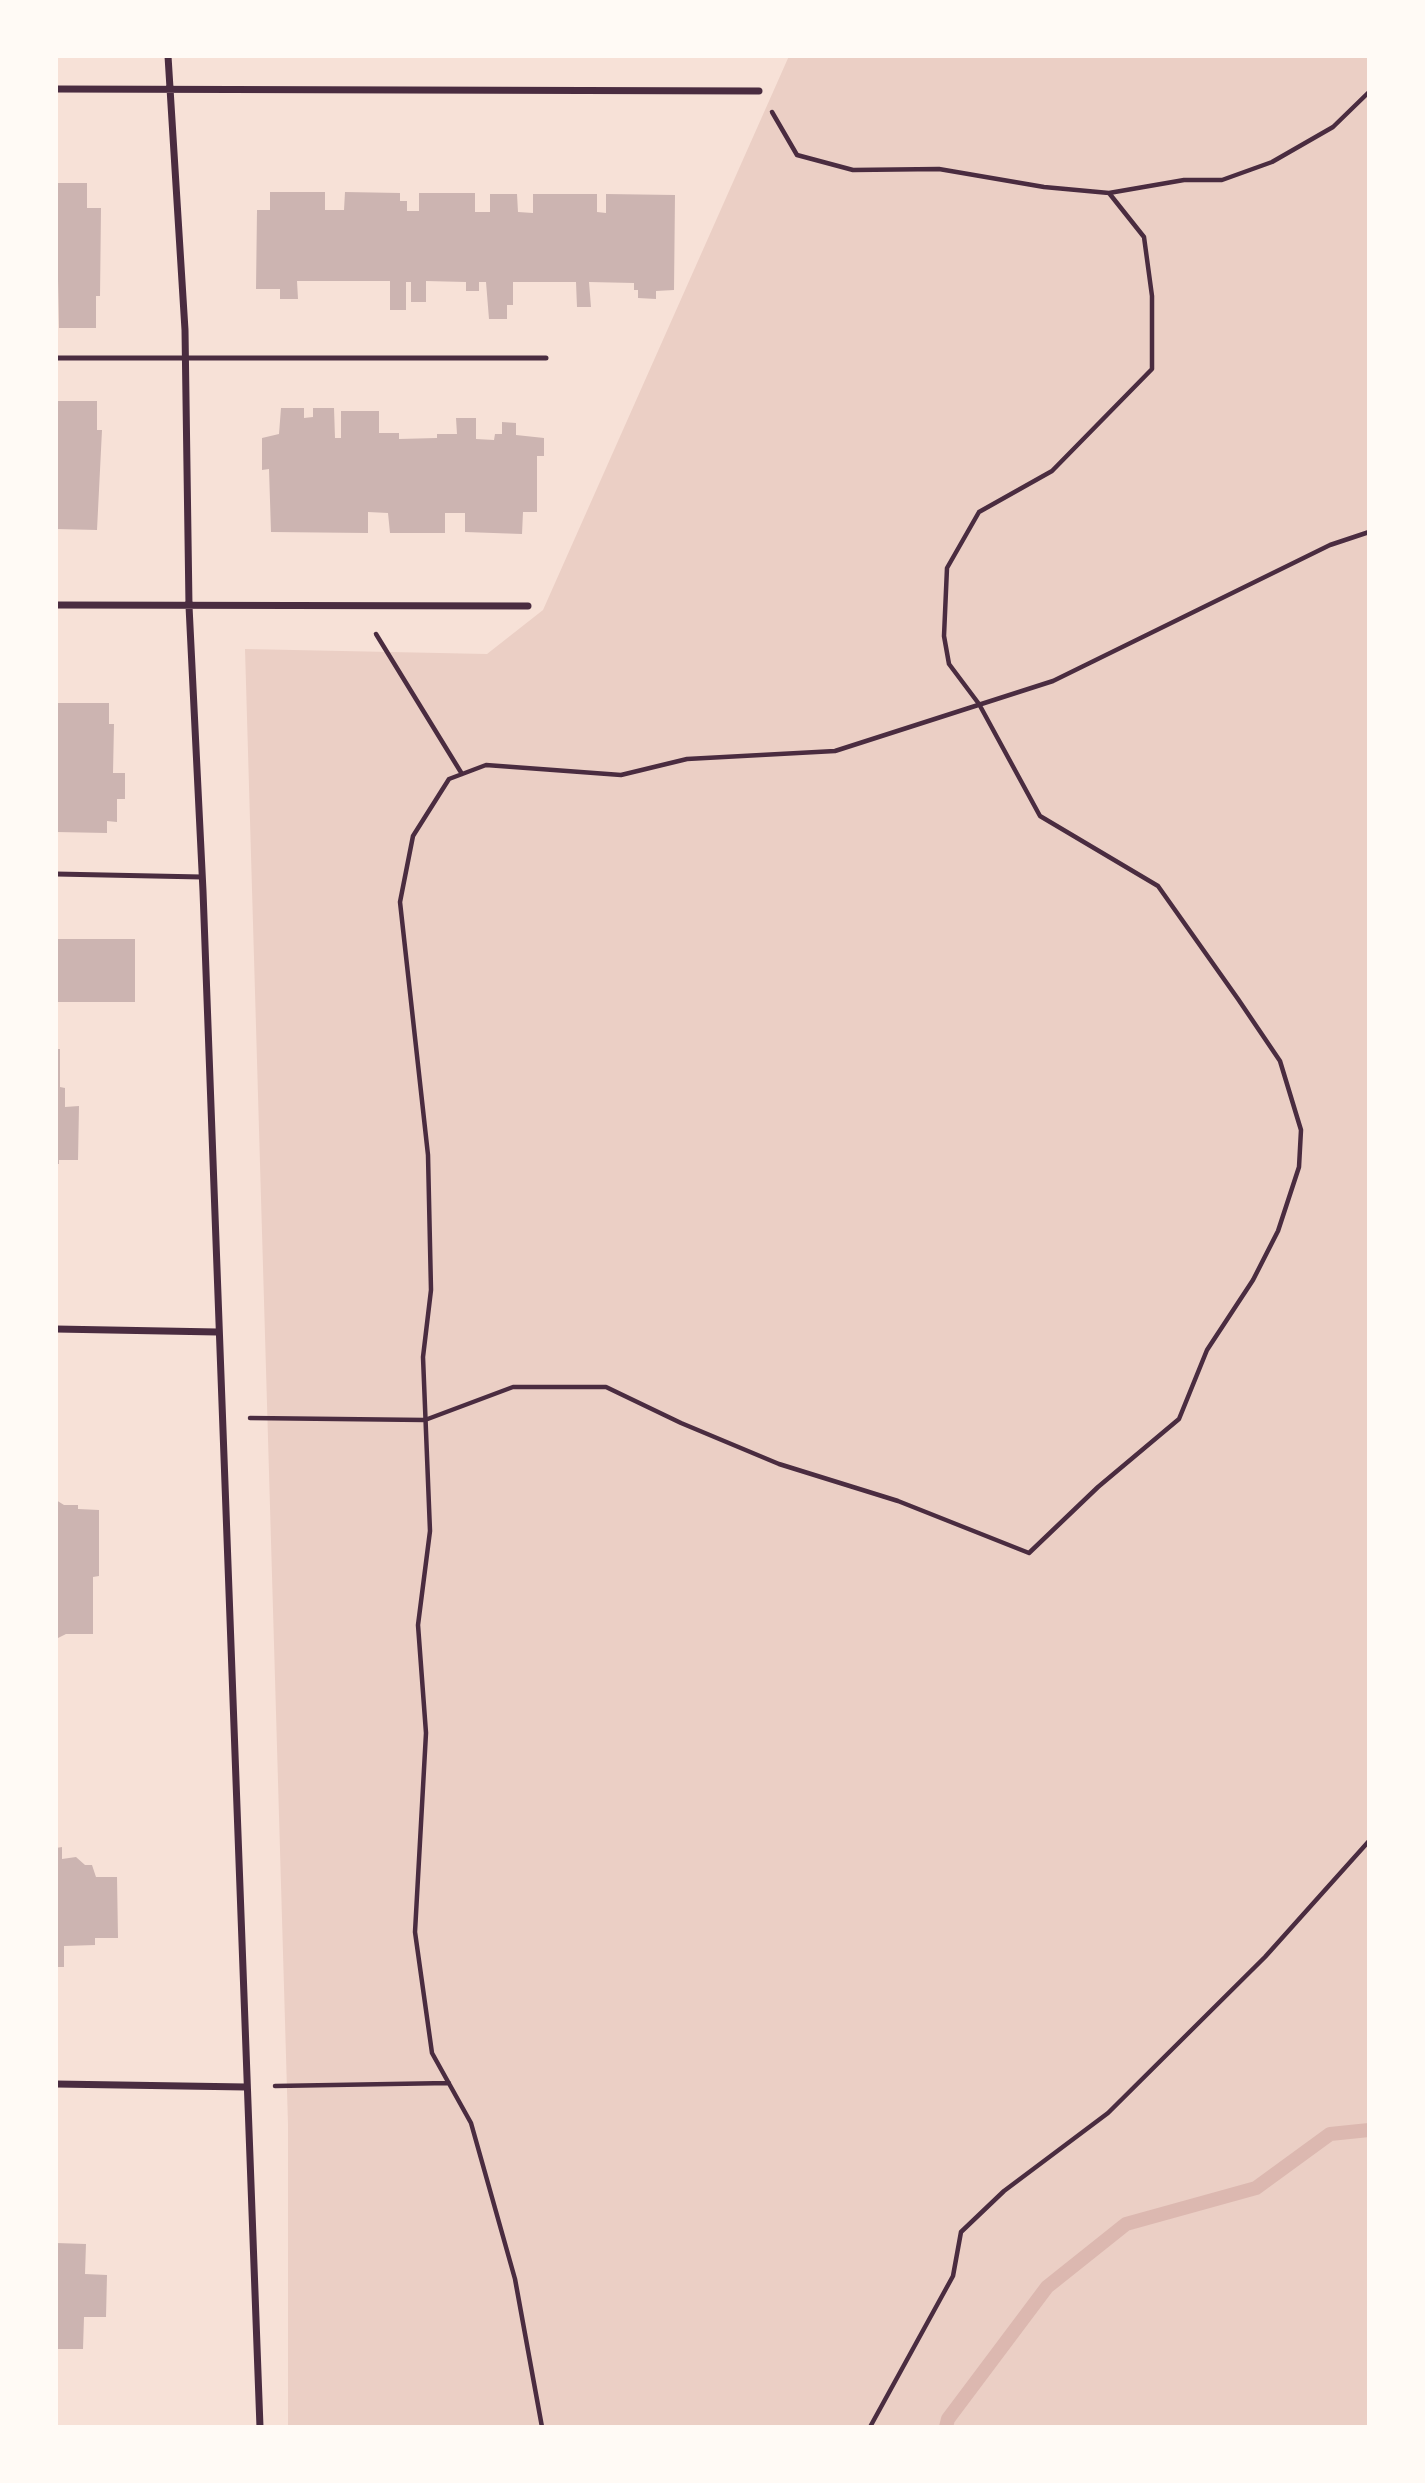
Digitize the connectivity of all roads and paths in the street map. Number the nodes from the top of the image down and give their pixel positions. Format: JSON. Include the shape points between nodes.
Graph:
{"nodes":[{"id":1,"x":169,"y":56,"type":"edge"},
{"id":2,"x":56,"y":89,"type":"edge"},
{"id":3,"x":170,"y":89,"type":"junction"},
{"id":4,"x":759,"y":91,"type":"joint"},
{"id":5,"x":1369,"y":92,"type":"edge"},
{"id":6,"x":1109,"y":192,"type":"junction"},
{"id":7,"x":546,"y":358,"type":"dead end"},
{"id":8,"x":56,"y":359,"type":"edge"},
{"id":9,"x":185,"y":360,"type":"junction"},
{"id":10,"x":1369,"y":532,"type":"edge"},
{"id":11,"x":56,"y":605,"type":"edge"},
{"id":12,"x":188,"y":606,"type":"junction"},
{"id":13,"x":359,"y":606,"type":"junction"},
{"id":14,"x":528,"y":606,"type":"dead end"},
{"id":15,"x":979,"y":704,"type":"junction"},
{"id":16,"x":461,"y":774,"type":"junction"},
{"id":17,"x":56,"y":874,"type":"edge"},
{"id":18,"x":202,"y":877,"type":"junction"},
{"id":19,"x":56,"y":1329,"type":"edge"},
{"id":20,"x":217,"y":1332,"type":"junction"},
{"id":21,"x":221,"y":1418,"type":"junction"},
{"id":22,"x":425,"y":1420,"type":"junction"},
{"id":23,"x":1369,"y":1841,"type":"edge"},
{"id":24,"x":449,"y":2082,"type":"junction"},
{"id":25,"x":56,"y":2084,"type":"edge"},
{"id":26,"x":246,"y":2087,"type":"junction"},
{"id":27,"x":260,"y":2427,"type":"edge"},
{"id":28,"x":542,"y":2427,"type":"edge"},
{"id":29,"x":870,"y":2427,"type":"edge"}],
"edges":[{"from":1,"to":3,"type":"street"},
{"from":2,"to":3,"type":"street"},
{"from":3,"to":4,"type":"street"},
{"from":3,"to":9,"type":"street"},
{"from":4,"to":6,"type":"path","via":[[797,155],[853,170],[939,169],[1044,187]]},
{"from":5,"to":6,"type":"path","via":[[1333,127],[1272,162],[1222,180],[1184,180]]},
{"from":6,"to":15,"type":"path","via":[[1144,237],[1152,296],[1152,369],[1052,471],[979,512],[947,568],[944,636],[949,664]]},
{"from":7,"to":9,"type":"lane"},
{"from":8,"to":9,"type":"lane"},
{"from":9,"to":12,"type":"street"},
{"from":10,"to":15,"type":"path","via":[[1330,545],[1052,681]]},
{"from":11,"to":12,"type":"street"},
{"from":12,"to":13,"type":"street"},
{"from":12,"to":18,"type":"street"},
{"from":13,"to":14,"type":"street"},
{"from":13,"to":16,"type":"path"},
{"from":15,"to":16,"type":"path","via":[[835,751],[687,760],[621,775],[486,765]]},
{"from":15,"to":22,"type":"path","via":[[1040,816],[1158,886],[1280,1061],[1301,1130],[1299,1167],[1278,1231],[1253,1280],[1207,1350],[1179,1419],[1029,1553],[898,1501],[779,1464],[606,1387],[513,1387]]},
{"from":16,"to":22,"type":"path","via":[[449,779],[413,836],[400,902],[428,1155],[431,1290],[423,1357]]},
{"from":17,"to":18,"type":"lane"},
{"from":18,"to":20,"type":"street"},
{"from":19,"to":20,"type":"street"},
{"from":20,"to":21,"type":"street"},
{"from":21,"to":22,"type":"path"},
{"from":21,"to":26,"type":"street"},
{"from":22,"to":24,"type":"path","via":[[430,1531],[418,1625],[426,1733],[415,1932],[432,2053]]},
{"from":23,"to":29,"type":"path","via":[[1265,1958],[1108,2113],[1004,2191],[961,2232],[953,2276]]},
{"from":24,"to":26,"type":"path"},
{"from":24,"to":28,"type":"path","via":[[471,2123],[515,2279]]},
{"from":25,"to":26,"type":"street"},
{"from":26,"to":27,"type":"street"}]}
